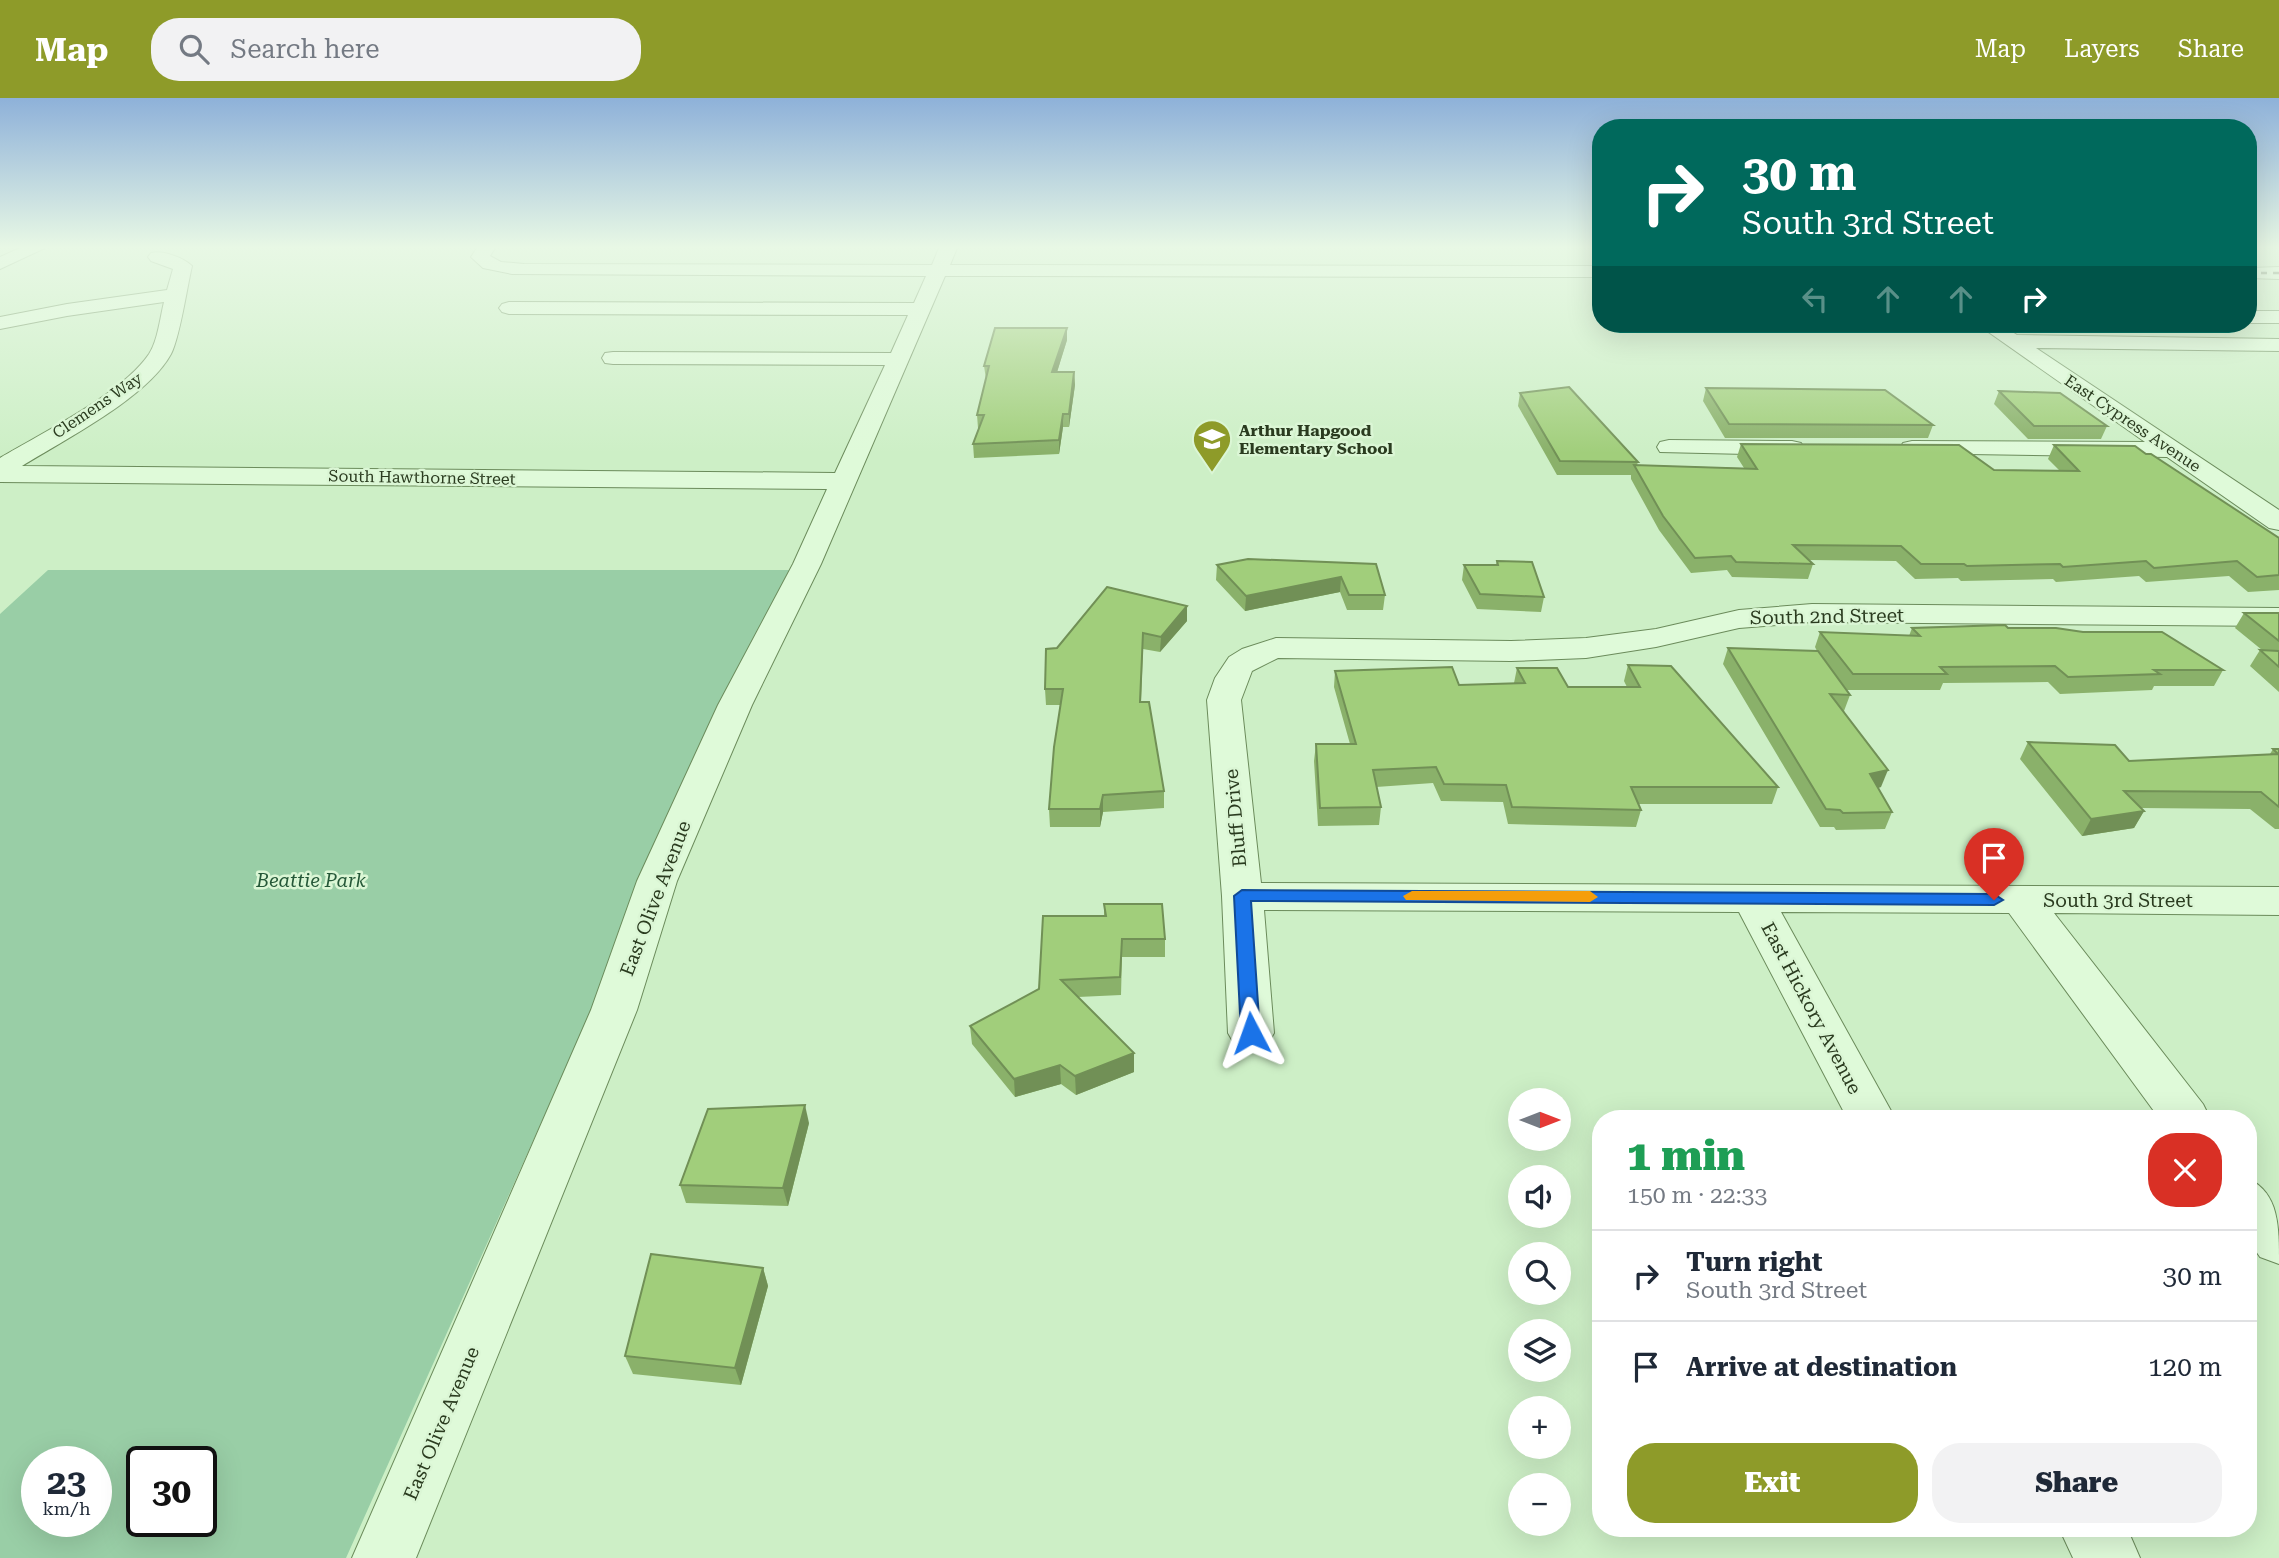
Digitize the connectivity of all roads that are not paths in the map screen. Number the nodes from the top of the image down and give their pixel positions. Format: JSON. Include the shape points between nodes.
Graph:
{"nodes":[{"id":1,"x":35,"y":316,"type":"edge"},
{"id":2,"x":169,"y":316,"type":"edge"},
{"id":3,"x":921,"y":316,"type":"edge"},
{"id":4,"x":2257,"y":317,"type":"edge"},
{"id":5,"x":2279,"y":317,"type":"edge"},
{"id":6,"x":0,"y":323,"type":"edge"},
{"id":7,"x":2000,"y":333,"type":"edge"},
{"id":8,"x":2012,"y":341,"type":"junction"},
{"id":9,"x":2279,"y":345,"type":"edge"},
{"id":10,"x":613,"y":358,"type":"dead end"},
{"id":11,"x":896,"y":359,"type":"junction"},
{"id":12,"x":1669,"y":447,"type":"dead end"},
{"id":13,"x":1823,"y":448,"type":"edge"},
{"id":14,"x":1892,"y":448,"type":"edge"},
{"id":15,"x":2172,"y":450,"type":"junction"},
{"id":16,"x":0,"y":471,"type":"edge"},
{"id":17,"x":844,"y":481,"type":"junction"},
{"id":18,"x":2279,"y":522,"type":"edge"},
{"id":19,"x":2279,"y":617,"type":"edge"},
{"id":20,"x":1252,"y":655,"type":"joint"},
{"id":21,"x":1242,"y":896,"type":"junction"},
{"id":22,"x":1752,"y":897,"type":"junction"},
{"id":23,"x":2021,"y":900,"type":"junction"},
{"id":24,"x":2279,"y":901,"type":"edge"},
{"id":25,"x":1251,"y":1033,"type":"dead end"},
{"id":26,"x":1867,"y":1110,"type":"edge"},
{"id":27,"x":2180,"y":1110,"type":"edge"},
{"id":28,"x":2257,"y":1212,"type":"edge"},
{"id":29,"x":2279,"y":1241,"type":"edge"},
{"id":30,"x":2096,"y":1537,"type":"edge"},
{"id":31,"x":384,"y":1558,"type":"edge"},
{"id":32,"x":2108,"y":1558,"type":"edge"}],
"edges":[{"from":1,"to":6,"type":"street"},
{"from":2,"to":16,"type":"street","name":"Clemens Way","via":[[161,353],[140,378]]},
{"from":3,"to":11,"type":"street","name":"East Olive Avenue"},
{"from":4,"to":5,"type":"street"},
{"from":7,"to":8,"type":"street","name":"East Cypress Avenue"},
{"from":8,"to":9,"type":"street"},
{"from":8,"to":15,"type":"street","name":"East Cypress Avenue"},
{"from":10,"to":11,"type":"street"},
{"from":11,"to":17,"type":"street","name":"East Olive Avenue"},
{"from":12,"to":13,"type":"street"},
{"from":14,"to":15,"type":"street"},
{"from":15,"to":18,"type":"street","name":"East Cypress Avenue"},
{"from":16,"to":17,"type":"street","name":"South Hawthorne Street"},
{"from":17,"to":31,"type":"street","name":"East Olive Avenue","via":[[735,705],[657,881],[614,1010]]},
{"from":19,"to":20,"type":"street","name":"South 2nd Street","via":[[1812,613],[1739,619],[1586,648],[1276,649]]},
{"from":20,"to":21,"type":"street","name":"Bluff Drive","via":[[1234,670],[1224,701]]},
{"from":21,"to":22,"type":"street","name":"South 3rd Street"},
{"from":21,"to":25,"type":"street","name":"Bluff Drive"},
{"from":22,"to":23,"type":"street","name":"South 3rd Street"},
{"from":22,"to":26,"type":"street","name":"East Hickory Avenue"},
{"from":23,"to":24,"type":"street","name":"South 3rd Street"},
{"from":23,"to":27,"type":"street"},
{"from":28,"to":29,"type":"street"},
{"from":30,"to":32,"type":"street"}]}
